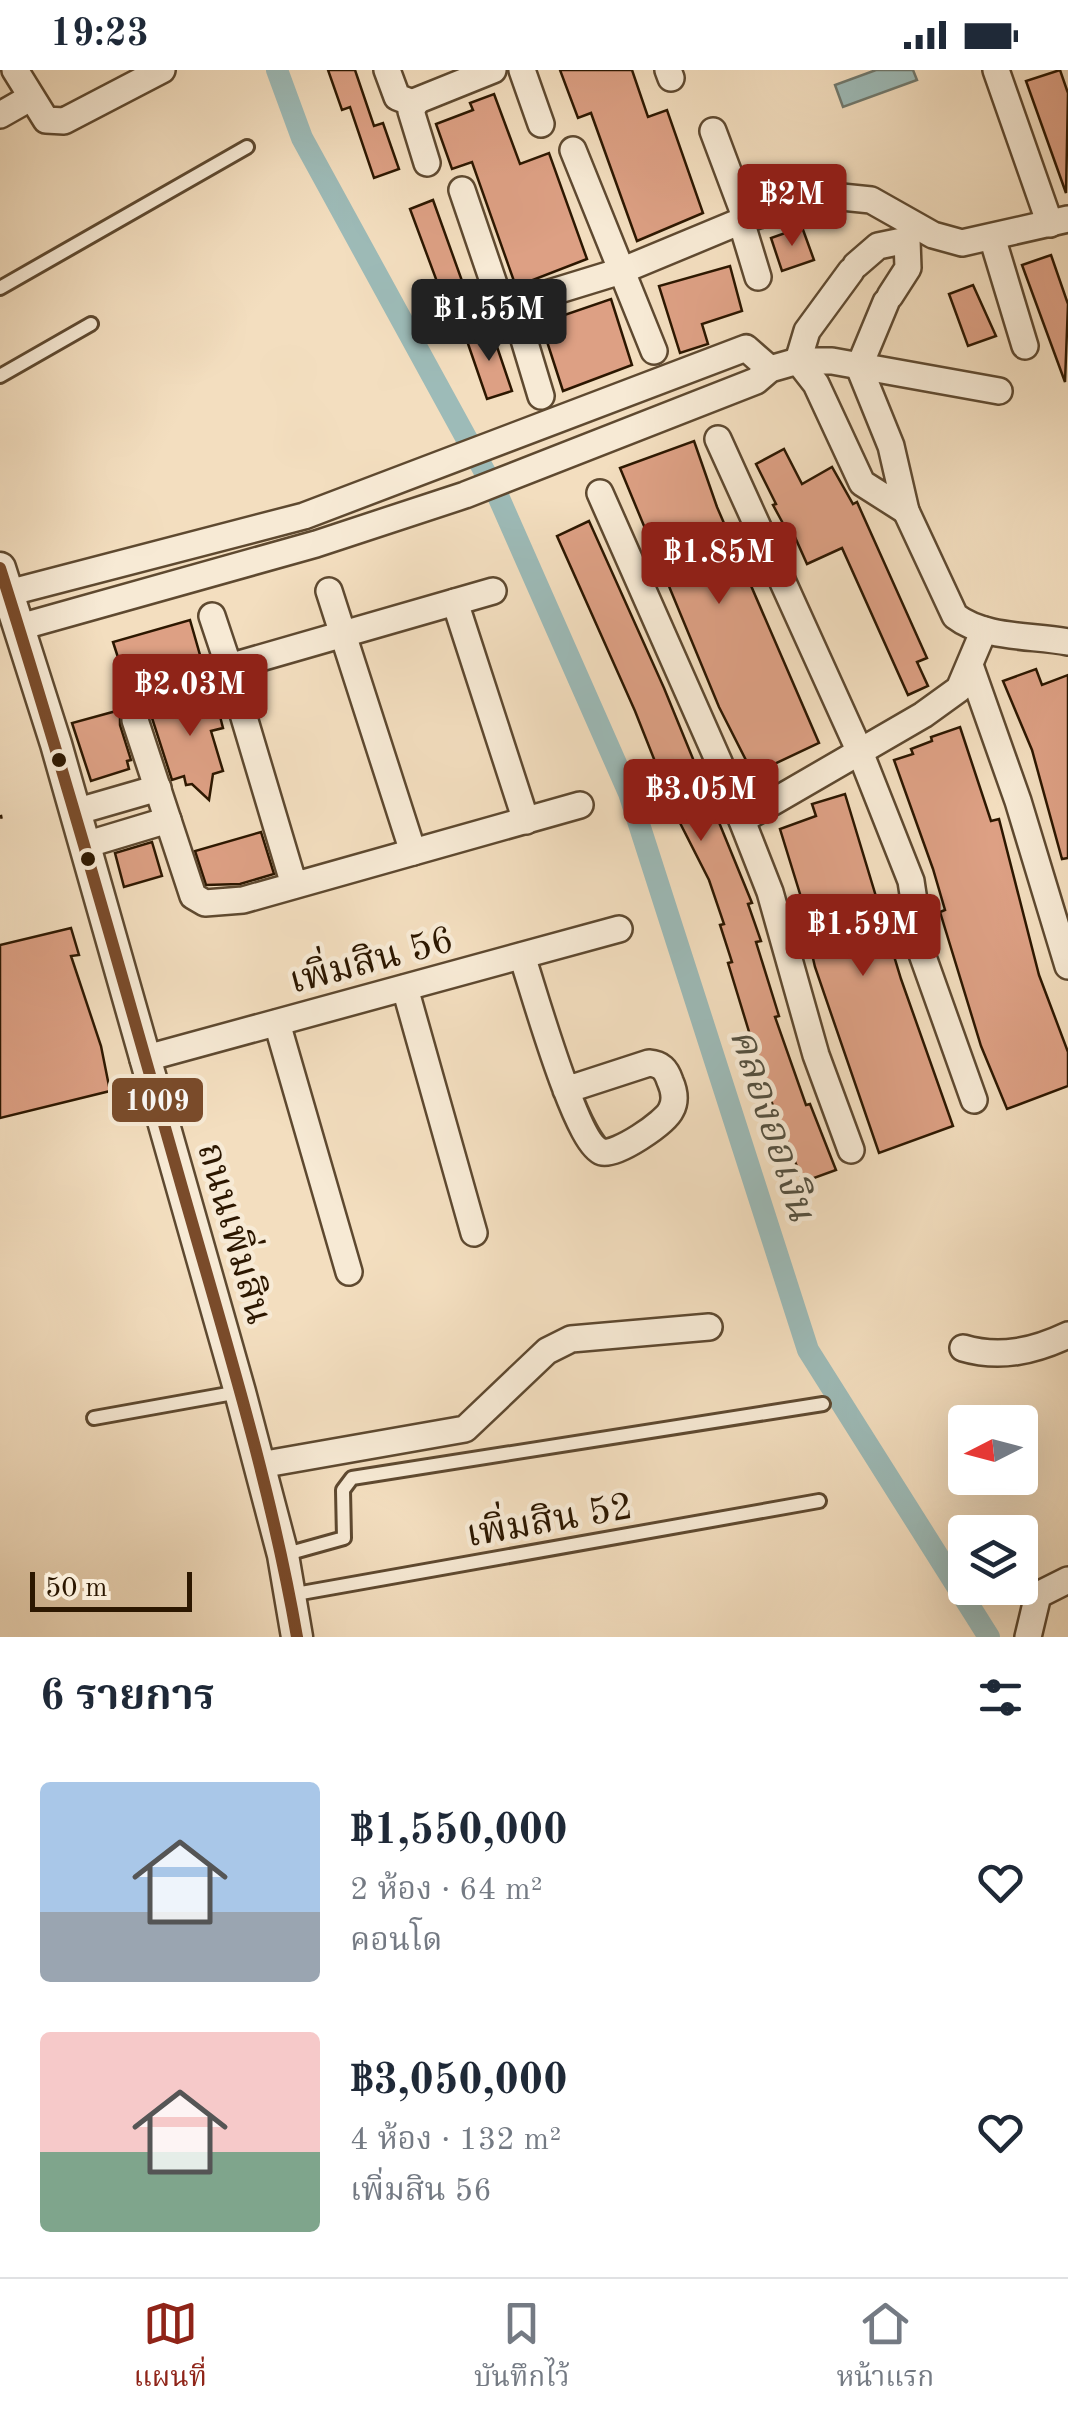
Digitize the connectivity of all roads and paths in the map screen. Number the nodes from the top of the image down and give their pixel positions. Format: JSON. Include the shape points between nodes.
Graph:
{"nodes":[{"id":1,"x":16,"y":70,"type":"edge"},
{"id":2,"x":162,"y":70,"type":"edge"},
{"id":3,"x":387,"y":70,"type":"edge"},
{"id":4,"x":493,"y":70,"type":"edge"},
{"id":5,"x":522,"y":70,"type":"edge"},
{"id":6,"x":996,"y":70,"type":"edge"},
{"id":7,"x":30,"y":98,"type":"junction"},
{"id":8,"x":415,"y":104,"type":"junction"},
{"id":9,"x":0,"y":115,"type":"edge"},
{"id":10,"x":541,"y":124,"type":"dead end"},
{"id":11,"x":713,"y":131,"type":"dead end"},
{"id":12,"x":246,"y":147,"type":"dead end"},
{"id":13,"x":573,"y":150,"type":"dead end"},
{"id":14,"x":426,"y":164,"type":"dead end"},
{"id":15,"x":462,"y":190,"type":"dead end"},
{"id":16,"x":744,"y":220,"type":"junction"},
{"id":17,"x":1059,"y":222,"type":"edge"},
{"id":18,"x":910,"y":232,"type":"junction"},
{"id":19,"x":992,"y":237,"type":"junction"},
{"id":20,"x":621,"y":271,"type":"junction"},
{"id":21,"x":758,"y":278,"type":"dead end"},
{"id":22,"x":0,"y":288,"type":"edge"},
{"id":23,"x":520,"y":302,"type":"junction"},
{"id":24,"x":91,"y":324,"type":"dead end"},
{"id":25,"x":1025,"y":346,"type":"dead end"},
{"id":26,"x":654,"y":351,"type":"dead end"},
{"id":27,"x":798,"y":361,"type":"junction"},
{"id":28,"x":859,"y":367,"type":"junction"},
{"id":29,"x":770,"y":369,"type":"junction"},
{"id":30,"x":0,"y":376,"type":"edge"},
{"id":31,"x":1000,"y":391,"type":"dead end"},
{"id":32,"x":541,"y":396,"type":"dead end"},
{"id":33,"x":718,"y":439,"type":"dead end"},
{"id":34,"x":600,"y":492,"type":"dead end"},
{"id":35,"x":906,"y":511,"type":"junction"},
{"id":36,"x":4,"y":580,"type":"edge"},
{"id":37,"x":329,"y":591,"type":"dead end"},
{"id":38,"x":493,"y":592,"type":"dead end"},
{"id":39,"x":455,"y":602,"type":"junction"},
{"id":40,"x":212,"y":616,"type":"dead end"},
{"id":41,"x":20,"y":627,"type":"junction"},
{"id":42,"x":984,"y":630,"type":"junction"},
{"id":43,"x":342,"y":632,"type":"junction"},
{"id":44,"x":1068,"y":642,"type":"edge"},
{"id":45,"x":230,"y":667,"type":"junction"},
{"id":46,"x":971,"y":668,"type":"junction"},
{"id":47,"x":860,"y":752,"type":"junction"},
{"id":48,"x":158,"y":788,"type":"junction"},
{"id":49,"x":580,"y":806,"type":"dead end"},
{"id":50,"x":75,"y":812,"type":"junction"},
{"id":51,"x":168,"y":820,"type":"junction"},
{"id":52,"x":526,"y":820,"type":"junction"},
{"id":53,"x":742,"y":820,"type":"junction"},
{"id":54,"x":84,"y":844,"type":"junction"},
{"id":55,"x":412,"y":852,"type":"junction"},
{"id":56,"x":294,"y":885,"type":"junction"},
{"id":57,"x":619,"y":928,"type":"dead end"},
{"id":58,"x":522,"y":956,"type":"junction"},
{"id":59,"x":1068,"y":966,"type":"edge"},
{"id":60,"x":404,"y":988,"type":"junction"},
{"id":61,"x":277,"y":1024,"type":"junction"},
{"id":62,"x":142,"y":1059,"type":"junction"},
{"id":63,"x":566,"y":1090,"type":"dead end"},
{"id":64,"x":974,"y":1100,"type":"dead end"},
{"id":65,"x":852,"y":1150,"type":"dead end"},
{"id":66,"x":474,"y":1233,"type":"dead end"},
{"id":67,"x":349,"y":1272,"type":"dead end"},
{"id":68,"x":708,"y":1327,"type":"dead end"},
{"id":69,"x":1068,"y":1334,"type":"edge"},
{"id":70,"x":963,"y":1348,"type":"dead end"},
{"id":71,"x":240,"y":1392,"type":"junction"},
{"id":72,"x":823,"y":1404,"type":"dead end"},
{"id":73,"x":94,"y":1418,"type":"dead end"},
{"id":74,"x":260,"y":1465,"type":"junction"},
{"id":75,"x":819,"y":1501,"type":"dead end"},
{"id":76,"x":283,"y":1555,"type":"junction"},
{"id":77,"x":1068,"y":1580,"type":"edge"},
{"id":78,"x":289,"y":1596,"type":"junction"},
{"id":79,"x":296,"y":1637,"type":"edge"},
{"id":80,"x":1028,"y":1637,"type":"edge"}],
"edges":[{"from":1,"to":7,"type":"street"},
{"from":2,"to":7,"type":"street","via":[[64,121],[46,120]]},
{"from":3,"to":8,"type":"street","via":[[397,97]]},
{"from":4,"to":8,"type":"street"},
{"from":5,"to":10,"type":"street"},
{"from":6,"to":17,"type":"street"},
{"from":7,"to":9,"type":"street"},
{"from":8,"to":14,"type":"street"},
{"from":11,"to":16,"type":"street"},
{"from":12,"to":22,"type":"lane"},
{"from":13,"to":20,"type":"street"},
{"from":15,"to":23,"type":"street","via":[[494,287]]},
{"from":16,"to":18,"type":"street","via":[[822,195],[872,200]]},
{"from":16,"to":20,"type":"street"},
{"from":16,"to":21,"type":"street"},
{"from":17,"to":19,"type":"street"},
{"from":18,"to":19,"type":"street","via":[[962,243]]},
{"from":18,"to":27,"type":"street","via":[[878,246],[854,268],[807,331]]},
{"from":18,"to":28,"type":"street","via":[[908,268]]},
{"from":19,"to":25,"type":"street"},
{"from":20,"to":23,"type":"street"},
{"from":20,"to":26,"type":"street"},
{"from":23,"to":32,"type":"street","via":[[519,323]]},
{"from":24,"to":30,"type":"lane"},
{"from":27,"to":28,"type":"street"},
{"from":27,"to":29,"type":"street"},
{"from":27,"to":35,"type":"street","via":[[816,384],[862,483]]},
{"from":28,"to":31,"type":"street"},
{"from":28,"to":35,"type":"street","via":[[891,446]]},
{"from":29,"to":36,"type":"street","via":[[746,348],[304,516]]},
{"from":29,"to":41,"type":"street","via":[[756,382],[466,495]]},
{"from":33,"to":47,"type":"street"},
{"from":34,"to":53,"type":"street"},
{"from":35,"to":42,"type":"street","via":[[955,616]]},
{"from":36,"to":41,"type":"street","name":"ถนนเพิ่มสิน"},
{"from":37,"to":43,"type":"street"},
{"from":38,"to":39,"type":"street"},
{"from":39,"to":43,"type":"street"},
{"from":39,"to":52,"type":"street"},
{"from":40,"to":45,"type":"street"},
{"from":41,"to":50,"type":"street","name":"ถนนเพิ่มสิน"},
{"from":42,"to":44,"type":"street"},
{"from":42,"to":46,"type":"street"},
{"from":43,"to":45,"type":"street"},
{"from":43,"to":55,"type":"street"},
{"from":45,"to":48,"type":"street","via":[[160,685],[137,704],[135,720]]},
{"from":45,"to":56,"type":"street"},
{"from":46,"to":47,"type":"street","via":[[960,689]]},
{"from":46,"to":59,"type":"street"},
{"from":47,"to":53,"type":"street"},
{"from":47,"to":64,"type":"street","via":[[911,881],[922,954]]},
{"from":48,"to":50,"type":"street"},
{"from":48,"to":51,"type":"street"},
{"from":49,"to":52,"type":"street"},
{"from":50,"to":54,"type":"street","name":"ถนนเพิ่มสิน"},
{"from":51,"to":54,"type":"street"},
{"from":51,"to":56,"type":"street","via":[[193,896],[205,903],[226,904]]},
{"from":52,"to":55,"type":"street"},
{"from":53,"to":65,"type":"street"},
{"from":54,"to":62,"type":"street","name":"ถนนเพิ่มสิน"},
{"from":55,"to":56,"type":"street"},
{"from":57,"to":58,"type":"street","name":"เพิ่มสิน 56"},
{"from":58,"to":60,"type":"street","name":"เพิ่มสิน 56"},
{"from":58,"to":63,"type":"street"},
{"from":60,"to":61,"type":"street","name":"เพิ่มสิน 56"},
{"from":60,"to":66,"type":"street"},
{"from":61,"to":62,"type":"street","name":"เพิ่มสิน 56"},
{"from":61,"to":67,"type":"street"},
{"from":62,"to":71,"type":"street","name":"ถนนเพิ่มสิน"},
{"from":68,"to":74,"type":"street","via":[[571,1339],[548,1351],[465,1429]]},
{"from":69,"to":70,"type":"street","via":[[1040,1348],[988,1355]]},
{"from":71,"to":73,"type":"lane"},
{"from":71,"to":74,"type":"street","name":"ถนนเพิ่มสิน"},
{"from":72,"to":76,"type":"lane","via":[[352,1478],[343,1490],[344,1538]]},
{"from":74,"to":76,"type":"street","name":"ถนนเพิ่มสิน"},
{"from":75,"to":78,"type":"lane","name":"เพิ่มสิน 52"},
{"from":76,"to":78,"type":"street","name":"ถนนเพิ่มสิน"},
{"from":77,"to":80,"type":"street","via":[[1038,1594]]},
{"from":78,"to":79,"type":"street","name":"ถนนเพิ่มสิน"}]}
